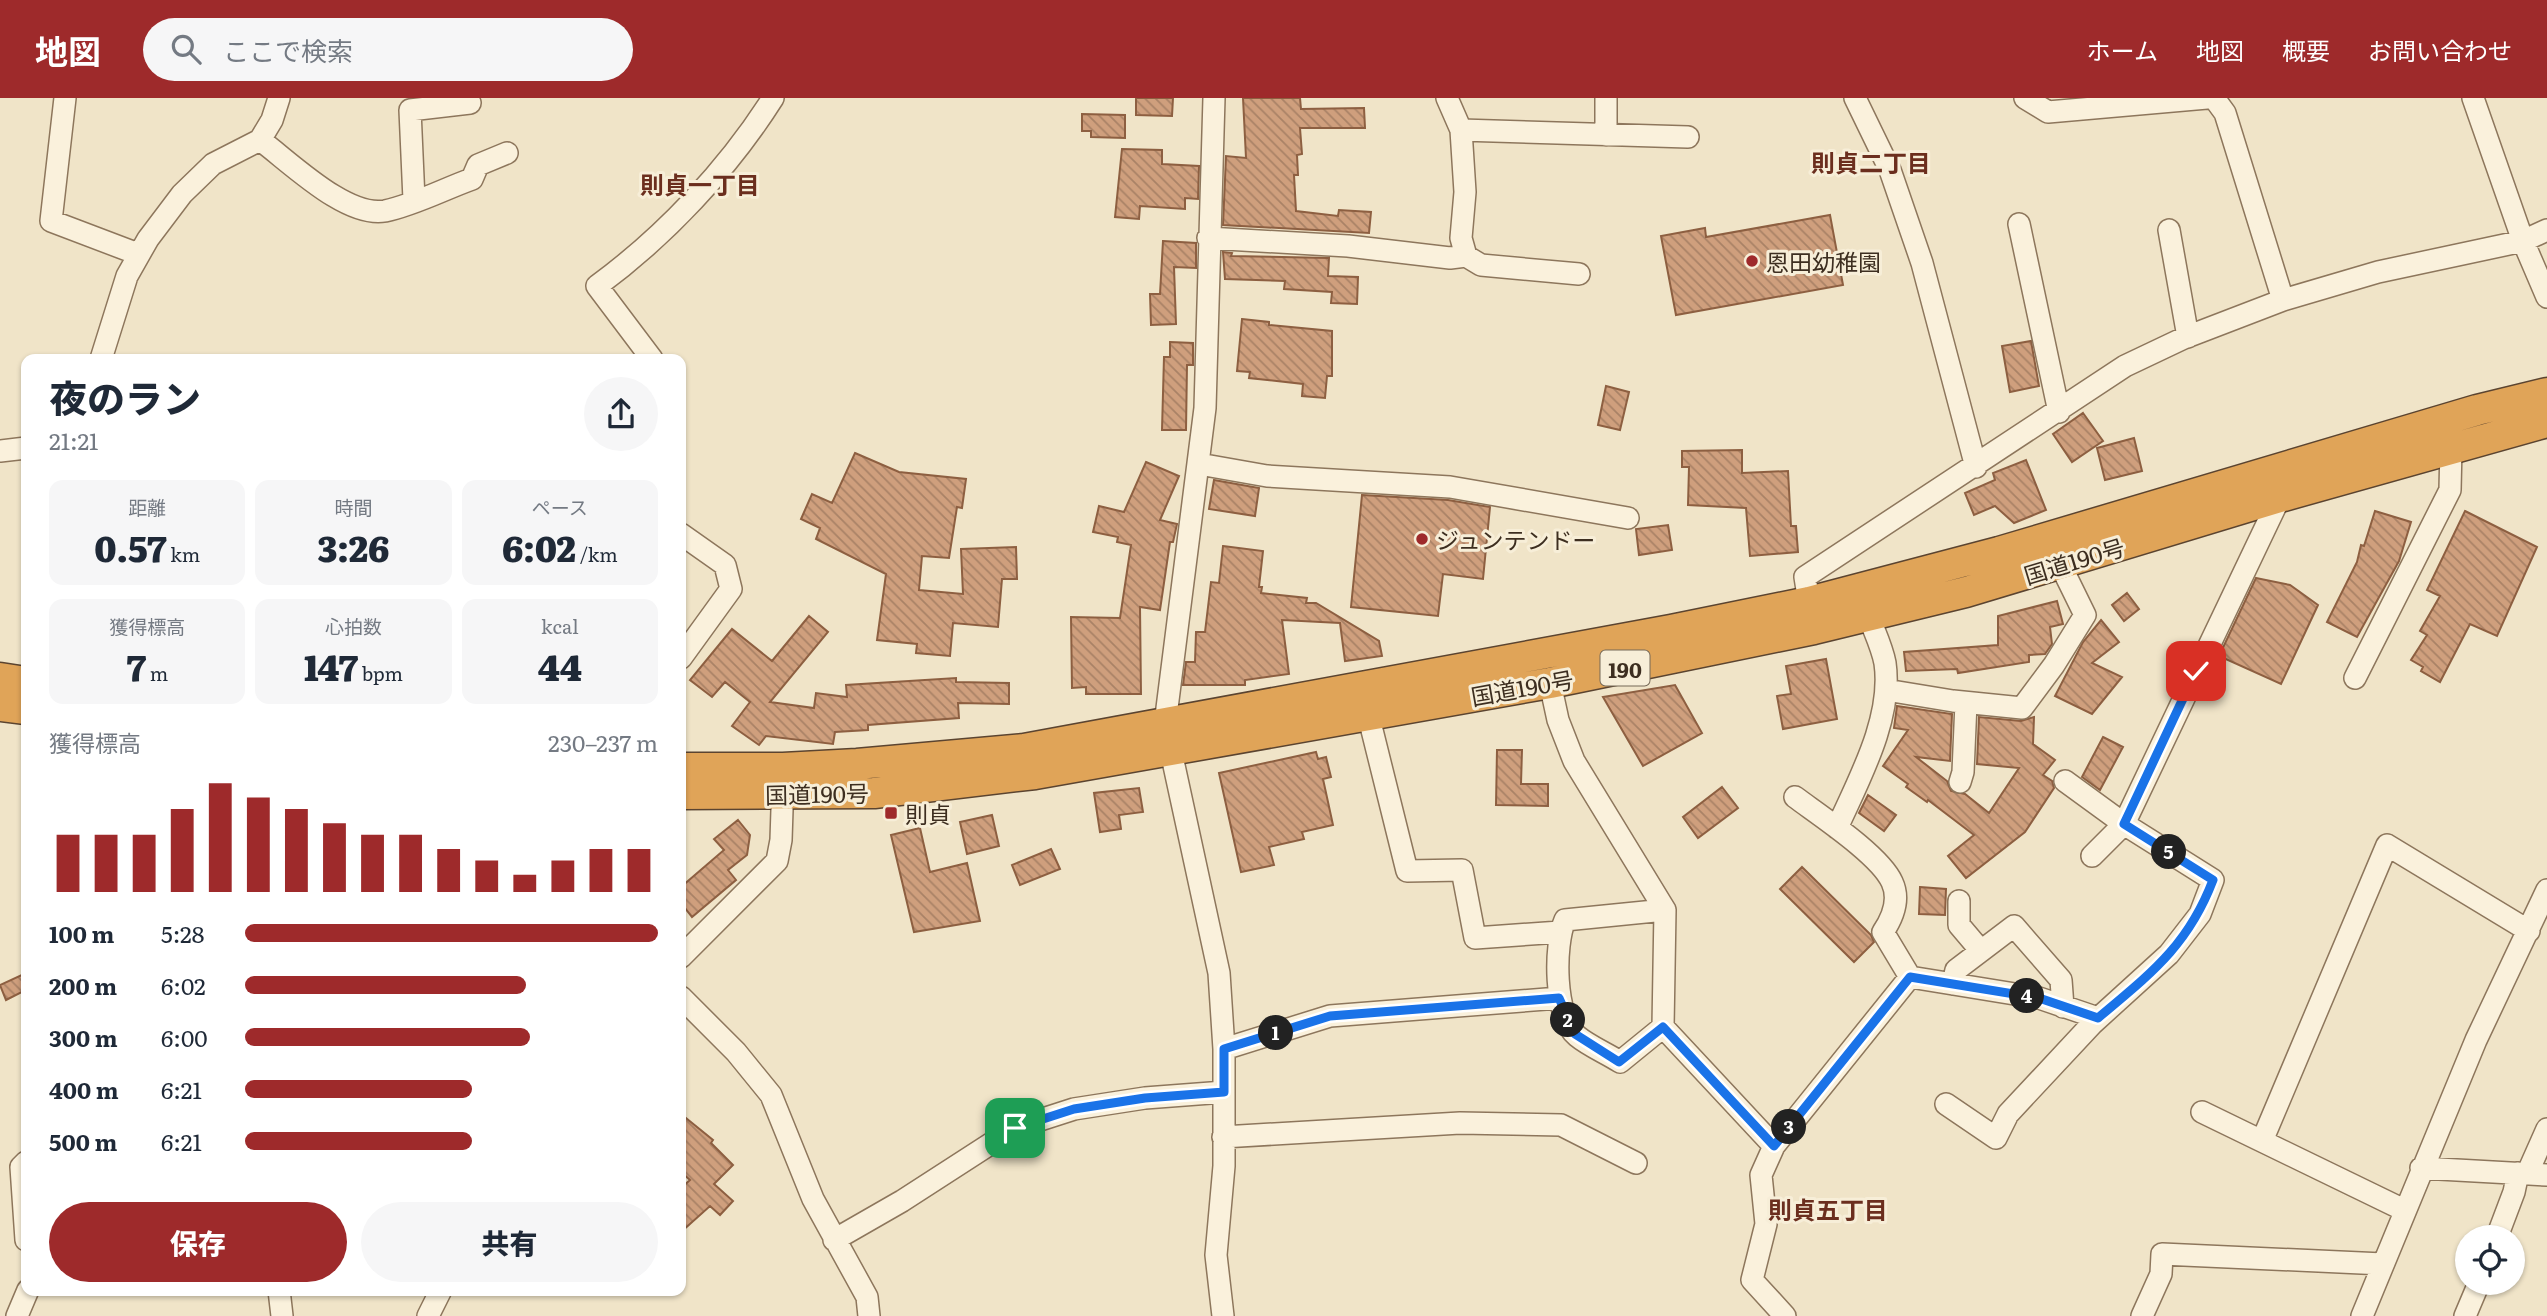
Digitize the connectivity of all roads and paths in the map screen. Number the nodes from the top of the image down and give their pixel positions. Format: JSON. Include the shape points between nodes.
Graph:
{"nodes":[{"id":1,"x":65,"y":98,"type":"edge"},
{"id":2,"x":279,"y":98,"type":"edge"},
{"id":3,"x":773,"y":98,"type":"edge"},
{"id":4,"x":1214,"y":98,"type":"edge"},
{"id":5,"x":1447,"y":98,"type":"edge"},
{"id":6,"x":1606,"y":98,"type":"edge"},
{"id":7,"x":1855,"y":98,"type":"edge"},
{"id":8,"x":2025,"y":98,"type":"edge"},
{"id":9,"x":2207,"y":98,"type":"edge"},
{"id":10,"x":2214,"y":98,"type":"edge"},
{"id":11,"x":2473,"y":98,"type":"edge"},
{"id":12,"x":470,"y":103,"type":"dead end"},
{"id":13,"x":1461,"y":130,"type":"junction"},
{"id":14,"x":1606,"y":135,"type":"junction"},
{"id":15,"x":1688,"y":137,"type":"dead end"},
{"id":16,"x":260,"y":140,"type":"junction"},
{"id":17,"x":507,"y":153,"type":"dead end"},
{"id":18,"x":414,"y":200,"type":"junction"},
{"id":19,"x":2019,"y":224,"type":"dead end"},
{"id":20,"x":2169,"y":230,"type":"dead end"},
{"id":21,"x":2547,"y":230,"type":"edge"},
{"id":22,"x":1208,"y":238,"type":"junction"},
{"id":23,"x":2523,"y":241,"type":"junction"},
{"id":24,"x":138,"y":254,"type":"junction"},
{"id":25,"x":1466,"y":256,"type":"junction"},
{"id":26,"x":1579,"y":274,"type":"dead end"},
{"id":27,"x":2547,"y":297,"type":"edge"},
{"id":28,"x":2283,"y":300,"type":"junction"},
{"id":29,"x":2188,"y":337,"type":"junction"},
{"id":30,"x":103,"y":354,"type":"edge"},
{"id":31,"x":648,"y":354,"type":"edge"},
{"id":32,"x":2547,"y":393,"type":"edge"},
{"id":33,"x":2059,"y":412,"type":"junction"},
{"id":34,"x":2547,"y":422,"type":"edge"},
{"id":35,"x":2451,"y":447,"type":"junction"},
{"id":36,"x":21,"y":449,"type":"edge"},
{"id":37,"x":0,"y":451,"type":"edge"},
{"id":38,"x":1199,"y":464,"type":"junction"},
{"id":39,"x":1976,"y":467,"type":"junction"},
{"id":40,"x":2280,"y":497,"type":"junction"},
{"id":41,"x":1628,"y":518,"type":"dead end"},
{"id":42,"x":686,"y":538,"type":"edge"},
{"id":43,"x":2060,"y":564,"type":"junction"},
{"id":44,"x":1811,"y":615,"type":"junction"},
{"id":45,"x":1869,"y":617,"type":"junction"},
{"id":46,"x":686,"y":651,"type":"edge"},
{"id":47,"x":0,"y":678,"type":"edge"},
{"id":48,"x":2355,"y":678,"type":"dead end"},
{"id":49,"x":21,"y":681,"type":"edge"},
{"id":50,"x":1550,"y":683,"type":"junction"},
{"id":51,"x":1886,"y":690,"type":"junction"},
{"id":52,"x":1966,"y":703,"type":"junction"},
{"id":53,"x":0,"y":705,"type":"edge"},
{"id":54,"x":21,"y":708,"type":"edge"},
{"id":55,"x":1368,"y":714,"type":"junction"},
{"id":56,"x":1168,"y":737,"type":"junction"},
{"id":57,"x":686,"y":769,"type":"edge"},
{"id":58,"x":783,"y":781,"type":"junction"},
{"id":59,"x":2065,"y":781,"type":"dead end"},
{"id":60,"x":1960,"y":782,"type":"dead end"},
{"id":61,"x":686,"y":793,"type":"edge"},
{"id":62,"x":1795,"y":796,"type":"dead end"},
{"id":63,"x":2124,"y":824,"type":"junction"},
{"id":64,"x":1837,"y":828,"type":"junction"},
{"id":65,"x":2092,"y":856,"type":"dead end"},
{"id":66,"x":1959,"y":901,"type":"dead end"},
{"id":67,"x":2544,"y":904,"type":"edge"},
{"id":68,"x":1665,"y":910,"type":"junction"},
{"id":69,"x":2529,"y":931,"type":"junction"},
{"id":70,"x":1560,"y":932,"type":"junction"},
{"id":71,"x":1981,"y":951,"type":"junction"},
{"id":72,"x":686,"y":952,"type":"edge"},
{"id":73,"x":1910,"y":977,"type":"junction"},
{"id":74,"x":1953,"y":984,"type":"junction"},
{"id":75,"x":1559,"y":998,"type":"junction"},
{"id":76,"x":686,"y":1002,"type":"edge"},
{"id":77,"x":2063,"y":1006,"type":"junction"},
{"id":78,"x":2098,"y":1018,"type":"junction"},
{"id":79,"x":1663,"y":1027,"type":"junction"},
{"id":80,"x":1224,"y":1049,"type":"junction"},
{"id":81,"x":1224,"y":1092,"type":"junction"},
{"id":82,"x":1945,"y":1104,"type":"dead end"},
{"id":83,"x":2202,"y":1112,"type":"dead end"},
{"id":84,"x":2547,"y":1129,"type":"edge"},
{"id":85,"x":1223,"y":1137,"type":"junction"},
{"id":86,"x":2262,"y":1141,"type":"junction"},
{"id":87,"x":1774,"y":1146,"type":"junction"},
{"id":88,"x":1636,"y":1163,"type":"dead end"},
{"id":89,"x":2421,"y":1168,"type":"junction"},
{"id":90,"x":2531,"y":1174,"type":"edge"},
{"id":91,"x":2404,"y":1210,"type":"junction"},
{"id":92,"x":2502,"y":1225,"type":"edge"},
{"id":93,"x":834,"y":1240,"type":"junction"},
{"id":94,"x":2383,"y":1264,"type":"junction"},
{"id":95,"x":2474,"y":1295,"type":"edge"},
{"id":96,"x":25,"y":1296,"type":"edge"},
{"id":97,"x":280,"y":1296,"type":"edge"},
{"id":98,"x":438,"y":1296,"type":"edge"},
{"id":99,"x":17,"y":1316,"type":"edge"},
{"id":100,"x":282,"y":1316,"type":"edge"},
{"id":101,"x":428,"y":1316,"type":"edge"},
{"id":102,"x":869,"y":1316,"type":"edge"},
{"id":103,"x":1223,"y":1316,"type":"edge"},
{"id":104,"x":1785,"y":1316,"type":"edge"},
{"id":105,"x":2141,"y":1316,"type":"edge"},
{"id":106,"x":2362,"y":1316,"type":"edge"},
{"id":107,"x":2465,"y":1316,"type":"edge"}],
"edges":[{"from":1,"to":24,"type":"street","via":[[51,221]]},
{"from":2,"to":16,"type":"street"},
{"from":3,"to":31,"type":"street","via":[[751,132],[660,234],[597,286]]},
{"from":4,"to":22,"type":"street"},
{"from":5,"to":13,"type":"street"},
{"from":6,"to":14,"type":"street"},
{"from":7,"to":39,"type":"street","via":[[1890,170],[1922,263]]},
{"from":8,"to":9,"type":"street","via":[[2048,112]]},
{"from":10,"to":28,"type":"street","via":[[2225,113]]},
{"from":11,"to":23,"type":"street"},
{"from":12,"to":18,"type":"street","via":[[410,110]]},
{"from":13,"to":14,"type":"street"},
{"from":13,"to":25,"type":"street","via":[[1465,192],[1461,238]]},
{"from":14,"to":15,"type":"street"},
{"from":16,"to":18,"type":"street","via":[[344,203],[365,211],[384,211]]},
{"from":16,"to":24,"type":"street","via":[[213,164],[182,194]]},
{"from":17,"to":18,"type":"street","via":[[478,165],[472,179]]},
{"from":19,"to":33,"type":"street"},
{"from":20,"to":29,"type":"street"},
{"from":21,"to":23,"type":"street"},
{"from":22,"to":25,"type":"street"},
{"from":22,"to":38,"type":"street","via":[[1209,328]]},
{"from":23,"to":27,"type":"street"},
{"from":23,"to":28,"type":"street","via":[[2378,272]]},
{"from":24,"to":30,"type":"street"},
{"from":25,"to":26,"type":"street","via":[[1481,265]]},
{"from":28,"to":29,"type":"street"},
{"from":29,"to":33,"type":"street","via":[[2125,366]]},
{"from":32,"to":44,"type":"highway","name":"国道190号","number":"190","via":[[1999,552]]},
{"from":33,"to":39,"type":"street"},
{"from":34,"to":35,"type":"highway","name":"国道190号","number":"190"},
{"from":35,"to":40,"type":"highway","name":"国道190号","number":"190"},
{"from":35,"to":48,"type":"street","via":[[2450,490]]},
{"from":36,"to":37,"type":"street"},
{"from":38,"to":41,"type":"street","via":[[1267,476],[1450,487]]},
{"from":38,"to":56,"type":"street"},
{"from":39,"to":44,"type":"street","via":[[1805,577]]},
{"from":40,"to":43,"type":"highway","name":"国道190号","number":"190"},
{"from":40,"to":63,"type":"street"},
{"from":42,"to":46,"type":"street","via":[[725,565],[732,589]]},
{"from":43,"to":45,"type":"highway","name":"国道190号","number":"190"},
{"from":43,"to":52,"type":"street","via":[[2085,615],[2054,665],[2022,708]]},
{"from":44,"to":45,"type":"highway","name":"国道190号","number":"190"},
{"from":44,"to":50,"type":"highway","name":"国道190号","number":"190"},
{"from":44,"to":56,"type":"highway","name":"国道190号","number":"190"},
{"from":45,"to":51,"type":"street","via":[[1884,660]]},
{"from":47,"to":49,"type":"highway"},
{"from":50,"to":55,"type":"highway","name":"国道190号","number":"190"},
{"from":50,"to":68,"type":"street","via":[[1574,761]]},
{"from":51,"to":52,"type":"street"},
{"from":51,"to":64,"type":"street","via":[[1871,747]]},
{"from":52,"to":60,"type":"street"},
{"from":53,"to":54,"type":"highway"},
{"from":55,"to":56,"type":"highway","name":"国道190号","number":"190"},
{"from":55,"to":70,"type":"street","via":[[1407,871],[1462,870],[1475,939]]},
{"from":56,"to":58,"type":"highway","name":"国道190号","number":"190","via":[[1024,749]]},
{"from":56,"to":80,"type":"street","via":[[1219,972]]},
{"from":57,"to":58,"type":"highway","name":"国道190号","number":"190"},
{"from":58,"to":61,"type":"highway","name":"国道190号","number":"190"},
{"from":58,"to":72,"type":"street","via":[[777,861]]},
{"from":59,"to":63,"type":"street"},
{"from":62,"to":64,"type":"street"},
{"from":63,"to":65,"type":"street"},
{"from":63,"to":78,"type":"street","via":[[2213,880],[2200,914],[2169,954]]},
{"from":64,"to":73,"type":"street","via":[[1892,881],[1897,902],[1883,932]]},
{"from":66,"to":71,"type":"street","via":[[1959,925]]},
{"from":67,"to":69,"type":"street"},
{"from":68,"to":70,"type":"street","via":[[1566,920]]},
{"from":68,"to":79,"type":"street"},
{"from":69,"to":86,"type":"street","via":[[2387,845]]},
{"from":69,"to":89,"type":"street"},
{"from":70,"to":75,"type":"street"},
{"from":71,"to":74,"type":"street","via":[[1956,970]]},
{"from":71,"to":77,"type":"street","via":[[2014,926],[2061,980]]},
{"from":73,"to":74,"type":"street"},
{"from":73,"to":87,"type":"street"},
{"from":74,"to":77,"type":"street"},
{"from":75,"to":79,"type":"street","via":[[1575,1034],[1619,1062]]},
{"from":75,"to":80,"type":"street","via":[[1330,1016]]},
{"from":76,"to":93,"type":"street","via":[[771,1095]]},
{"from":77,"to":78,"type":"street"},
{"from":78,"to":82,"type":"street","via":[[2008,1114],[1996,1138]]},
{"from":79,"to":87,"type":"street"},
{"from":80,"to":81,"type":"street"},
{"from":81,"to":85,"type":"street"},
{"from":81,"to":93,"type":"street","via":[[1074,1109],[1015,1128]]},
{"from":83,"to":86,"type":"street"},
{"from":84,"to":90,"type":"street"},
{"from":85,"to":88,"type":"street","via":[[1460,1123],[1561,1125]]},
{"from":85,"to":103,"type":"street","via":[[1216,1255]]},
{"from":86,"to":91,"type":"street"},
{"from":87,"to":104,"type":"street","via":[[1761,1175],[1766,1224],[1752,1280]]},
{"from":89,"to":90,"type":"street"},
{"from":89,"to":91,"type":"street"},
{"from":90,"to":92,"type":"street","via":[[2514,1192]]},
{"from":91,"to":94,"type":"street"},
{"from":93,"to":102,"type":"street","via":[[867,1297]]},
{"from":94,"to":105,"type":"street","via":[[2162,1254],[2161,1274]]},
{"from":94,"to":106,"type":"street"},
{"from":95,"to":107,"type":"street"},
{"from":96,"to":99,"type":"street"},
{"from":97,"to":100,"type":"street"},
{"from":98,"to":101,"type":"street"}]}
